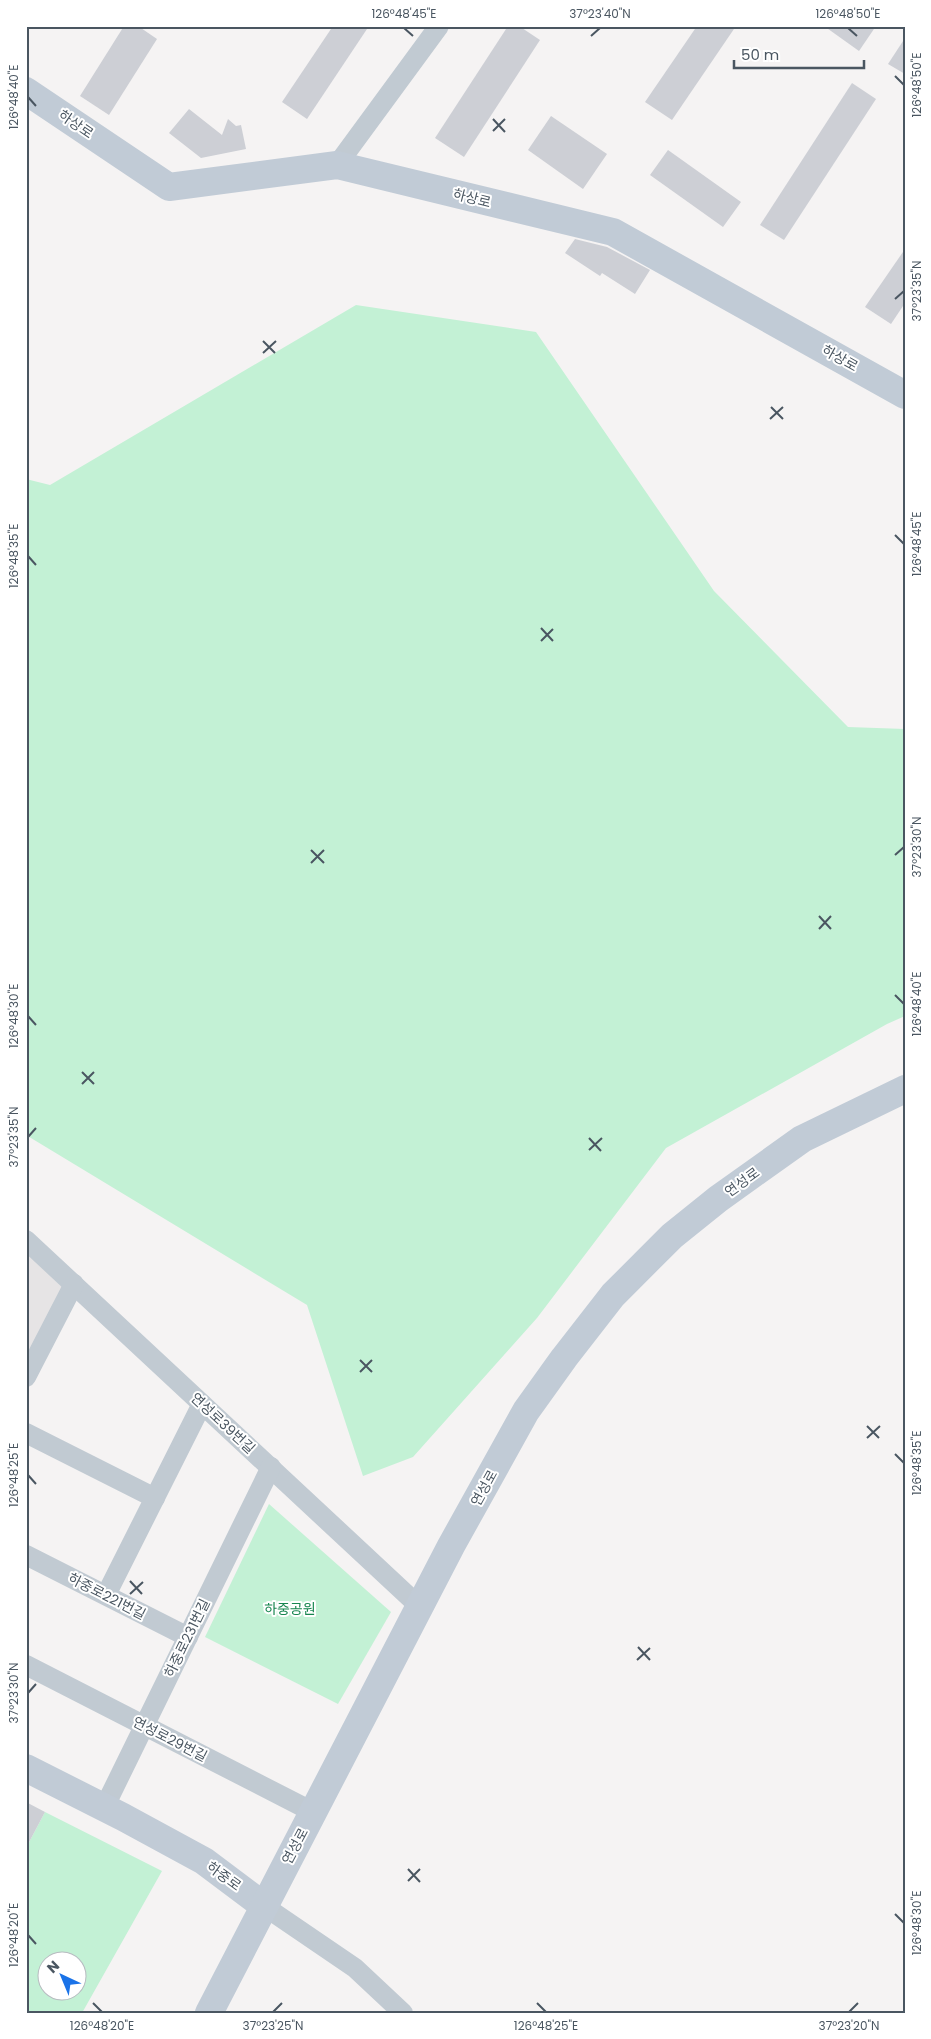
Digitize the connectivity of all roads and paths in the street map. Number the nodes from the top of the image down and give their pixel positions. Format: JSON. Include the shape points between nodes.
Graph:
{"nodes":[{"id":1,"x":439,"y":26,"type":"edge"},
{"id":2,"x":26,"y":91,"type":"edge"},
{"id":3,"x":337,"y":165,"type":"junction"},
{"id":4,"x":902,"y":387,"type":"edge"},
{"id":5,"x":905,"y":1089,"type":"edge"},
{"id":6,"x":26,"y":1240,"type":"edge"},
{"id":7,"x":74,"y":1284,"type":"junction"},
{"id":8,"x":26,"y":1377,"type":"edge"},
{"id":9,"x":202,"y":1404,"type":"junction"},
{"id":10,"x":26,"y":1433,"type":"edge"},
{"id":11,"x":270,"y":1468,"type":"junction"},
{"id":12,"x":155,"y":1498,"type":"junction"},
{"id":13,"x":26,"y":1555,"type":"edge"},
{"id":14,"x":106,"y":1595,"type":"junction"},
{"id":15,"x":420,"y":1607,"type":"junction"},
{"id":16,"x":188,"y":1637,"type":"junction"},
{"id":17,"x":26,"y":1665,"type":"edge"},
{"id":18,"x":144,"y":1726,"type":"junction"},
{"id":19,"x":26,"y":1768,"type":"edge"},
{"id":20,"x":104,"y":1808,"type":"junction"},
{"id":21,"x":313,"y":1812,"type":"junction"},
{"id":22,"x":264,"y":1906,"type":"junction"},
{"id":23,"x":209,"y":2013,"type":"edge"},
{"id":24,"x":403,"y":2013,"type":"edge"}],
"edges":[{"from":1,"to":3,"type":"street"},
{"from":2,"to":3,"type":"street","name":"하상로","via":[[169,187]]},
{"from":3,"to":4,"type":"street","name":"하상로","via":[[613,232]]},
{"from":5,"to":15,"type":"street","name":"연성로","via":[[802,1139],[672,1236],[613,1295],[526,1411]]},
{"from":6,"to":7,"type":"street","name":"연성로39번길"},
{"from":7,"to":8,"type":"street"},
{"from":7,"to":9,"type":"street","name":"연성로39번길"},
{"from":9,"to":11,"type":"street","name":"연성로39번길"},
{"from":9,"to":12,"type":"street"},
{"from":10,"to":12,"type":"street"},
{"from":11,"to":15,"type":"street","name":"연성로39번길"},
{"from":11,"to":16,"type":"street","name":"하중로231번길"},
{"from":12,"to":14,"type":"street"},
{"from":13,"to":14,"type":"street","name":"하중로221번길"},
{"from":14,"to":16,"type":"street","name":"하중로221번길"},
{"from":15,"to":21,"type":"street","name":"연성로"},
{"from":16,"to":18,"type":"street","name":"하중로231번길"},
{"from":17,"to":18,"type":"street","name":"연성로29번길"},
{"from":18,"to":20,"type":"street","name":"하중로231번길"},
{"from":18,"to":21,"type":"street","name":"연성로29번길"},
{"from":19,"to":20,"type":"street","name":"하중로"},
{"from":20,"to":22,"type":"street","name":"하중로","via":[[204,1861]]},
{"from":21,"to":22,"type":"street","name":"연성로"},
{"from":22,"to":23,"type":"street","name":"연성로"},
{"from":22,"to":24,"type":"street","name":"하중로","via":[[355,1968]]}]}
